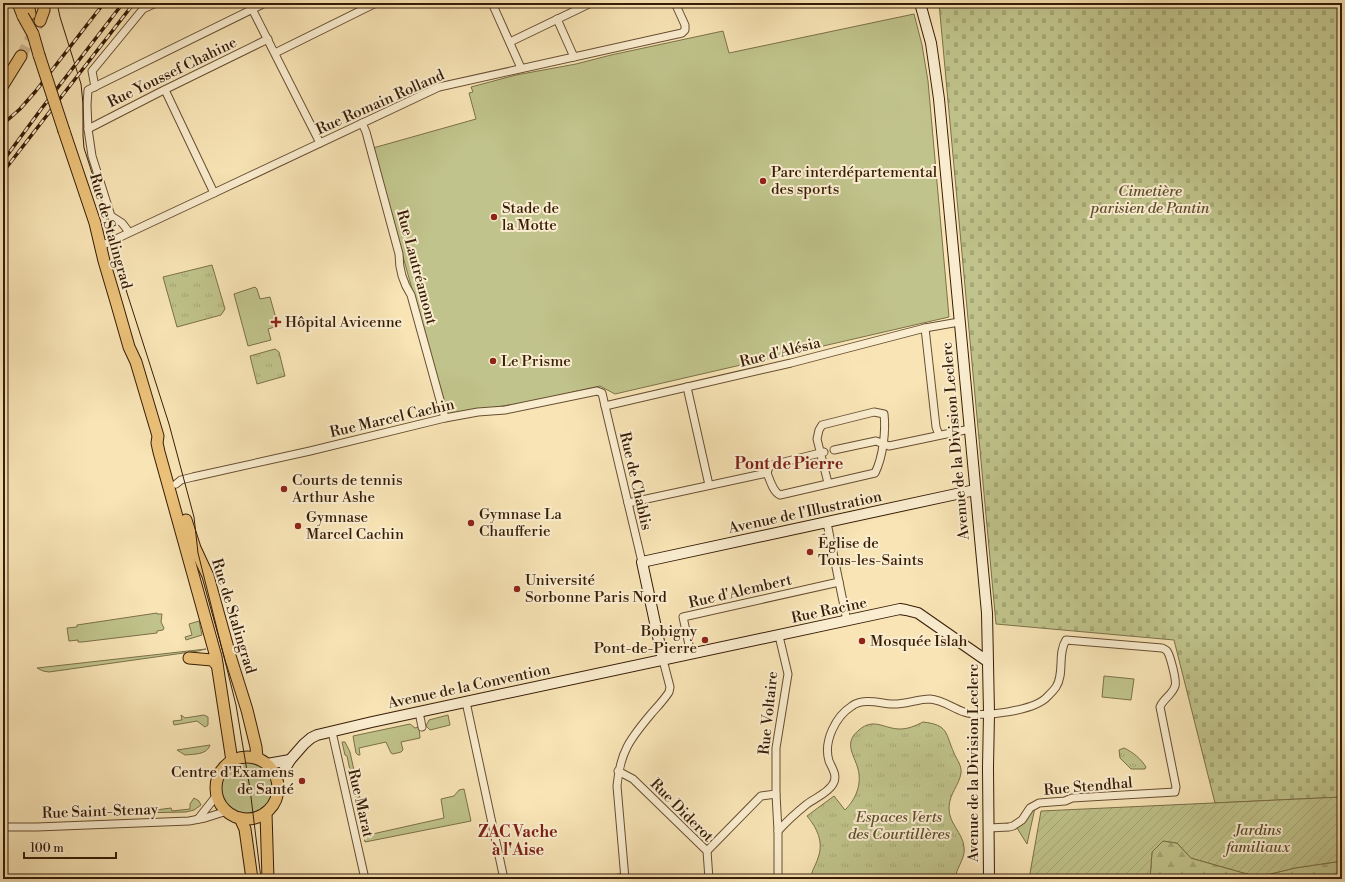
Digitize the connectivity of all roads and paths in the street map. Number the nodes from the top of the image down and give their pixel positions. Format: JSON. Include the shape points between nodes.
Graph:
{"nodes":[{"id":1,"x":19,"y":3,"type":"edge"},
{"id":2,"x":44,"y":3,"type":"edge"},
{"id":3,"x":156,"y":3,"type":"edge"},
{"id":4,"x":265,"y":3,"type":"edge"},
{"id":5,"x":376,"y":3,"type":"edge"},
{"id":6,"x":492,"y":3,"type":"edge"},
{"id":7,"x":591,"y":3,"type":"edge"},
{"id":8,"x":675,"y":3,"type":"edge"},
{"id":9,"x":920,"y":3,"type":"edge"},
{"id":10,"x":251,"y":6,"type":"edge"},
{"id":11,"x":27,"y":11,"type":"edge"},
{"id":12,"x":557,"y":19,"type":"junction"},
{"id":13,"x":40,"y":21,"type":"tunnel mouth"},
{"id":14,"x":268,"y":39,"type":"junction"},
{"id":15,"x":510,"y":42,"type":"junction"},
{"id":16,"x":275,"y":53,"type":"junction"},
{"id":17,"x":21,"y":56,"type":"tunnel mouth"},
{"id":18,"x":574,"y":57,"type":"junction"},
{"id":19,"x":521,"y":68,"type":"junction"},
{"id":20,"x":3,"y":85,"type":"edge"},
{"id":21,"x":95,"y":87,"type":"junction"},
{"id":22,"x":165,"y":90,"type":"junction"},
{"id":23,"x":362,"y":123,"type":"junction"},
{"id":24,"x":88,"y":129,"type":"junction"},
{"id":25,"x":320,"y":143,"type":"junction"},
{"id":26,"x":214,"y":193,"type":"junction"},
{"id":27,"x":129,"y":232,"type":"junction"},
{"id":28,"x":101,"y":246,"type":"junction"},
{"id":29,"x":959,"y":322,"type":"junction"},
{"id":30,"x":925,"y":328,"type":"junction"},
{"id":31,"x":687,"y":387,"type":"junction"},
{"id":32,"x":606,"y":406,"type":"junction"},
{"id":33,"x":445,"y":418,"type":"junction"},
{"id":34,"x":970,"y":429,"type":"junction"},
{"id":35,"x":939,"y":434,"type":"junction"},
{"id":36,"x":883,"y":444,"type":"junction"},
{"id":37,"x":834,"y":450,"type":"dead end"},
{"id":38,"x":822,"y":453,"type":"junction"},
{"id":39,"x":767,"y":473,"type":"junction"},
{"id":40,"x":828,"y":483,"type":"junction"},
{"id":41,"x":709,"y":485,"type":"junction"},
{"id":42,"x":173,"y":489,"type":"junction"},
{"id":43,"x":975,"y":490,"type":"junction"},
{"id":44,"x":628,"y":503,"type":"junction"},
{"id":45,"x":827,"y":523,"type":"junction"},
{"id":46,"x":642,"y":562,"type":"junction"},
{"id":47,"x":840,"y":582,"type":"junction"},
{"id":48,"x":847,"y":621,"type":"junction"},
{"id":49,"x":779,"y":636,"type":"junction"},
{"id":50,"x":212,"y":643,"type":"junction"},
{"id":51,"x":691,"y":654,"type":"junction"},
{"id":52,"x":663,"y":660,"type":"junction"},
{"id":53,"x":987,"y":661,"type":"junction"},
{"id":54,"x":218,"y":665,"type":"junction"},
{"id":55,"x":466,"y":702,"type":"junction"},
{"id":56,"x":419,"y":712,"type":"junction"},
{"id":57,"x":989,"y":713,"type":"junction"},
{"id":58,"x":422,"y":727,"type":"dead end"},
{"id":59,"x":332,"y":732,"type":"junction"},
{"id":60,"x":290,"y":760,"type":"junction"},
{"id":61,"x":232,"y":761,"type":"junction"},
{"id":62,"x":262,"y":761,"type":"junction"},
{"id":63,"x":618,"y":771,"type":"junction"},
{"id":64,"x":276,"y":777,"type":"junction"},
{"id":65,"x":776,"y":794,"type":"junction"},
{"id":66,"x":217,"y":795,"type":"junction"},
{"id":67,"x":227,"y":811,"type":"junction"},
{"id":68,"x":266,"y":813,"type":"junction"},
{"id":69,"x":240,"y":818,"type":"junction"},
{"id":70,"x":198,"y":819,"type":"junction"},
{"id":71,"x":3,"y":827,"type":"edge"},
{"id":72,"x":989,"y":828,"type":"junction"},
{"id":73,"x":778,"y":831,"type":"junction"},
{"id":74,"x":707,"y":851,"type":"junction"},
{"id":75,"x":624,"y":878,"type":"edge"},
{"id":76,"x":252,"y":879,"type":"edge"},
{"id":77,"x":268,"y":879,"type":"edge"},
{"id":78,"x":365,"y":879,"type":"edge"},
{"id":79,"x":504,"y":879,"type":"edge"},
{"id":80,"x":614,"y":879,"type":"edge"},
{"id":81,"x":709,"y":879,"type":"edge"},
{"id":82,"x":778,"y":879,"type":"edge"},
{"id":83,"x":989,"y":879,"type":"edge"}],
"edges":[{"from":1,"to":11,"type":"main road","name":"Rue de Stalingrad"},
{"from":2,"to":13,"type":"main road"},
{"from":3,"to":21,"type":"street","via":[[143,9],[92,71]]},
{"from":4,"to":10,"type":"street"},
{"from":5,"to":16,"type":"street"},
{"from":6,"to":15,"type":"street"},
{"from":7,"to":12,"type":"street"},
{"from":8,"to":18,"type":"street","name":"Rue Romain Rolland","via":[[685,25],[682,33]]},
{"from":9,"to":29,"type":"street","name":"Avenue de la Division Leclerc","via":[[934,58]]},
{"from":10,"to":14,"type":"street"},
{"from":10,"to":21,"type":"street"},
{"from":11,"to":28,"type":"main road","name":"Rue de Stalingrad","bridge":true},
{"from":12,"to":15,"type":"street"},
{"from":12,"to":18,"type":"street"},
{"from":14,"to":16,"type":"street"},
{"from":14,"to":22,"type":"street","name":"Rue Youssef Chahine"},
{"from":15,"to":19,"type":"street"},
{"from":16,"to":25,"type":"street"},
{"from":17,"to":20,"type":"main road"},
{"from":18,"to":19,"type":"street","name":"Rue Romain Rolland"},
{"from":19,"to":23,"type":"street","name":"Rue Romain Rolland","via":[[439,87]]},
{"from":21,"to":24,"type":"street","via":[[88,90]]},
{"from":22,"to":24,"type":"street","name":"Rue Youssef Chahine"},
{"from":22,"to":26,"type":"street"},
{"from":23,"to":25,"type":"street","name":"Rue Romain Rolland"},
{"from":23,"to":33,"type":"street","name":"Rue Lautréamont","via":[[399,254],[399,263],[411,296]]},
{"from":24,"to":27,"type":"street","via":[[92,156],[111,216],[122,223]]},
{"from":25,"to":26,"type":"street","name":"Rue Romain Rolland"},
{"from":26,"to":27,"type":"street","name":"Rue Romain Rolland"},
{"from":27,"to":28,"type":"street","name":"Rue Romain Rolland"},
{"from":28,"to":42,"type":"main road","name":"Rue de Stalingrad","via":[[158,436],[164,441]]},
{"from":29,"to":30,"type":"street","name":"Rue d'Alésia"},
{"from":29,"to":34,"type":"street","name":"Avenue de la Division Leclerc"},
{"from":30,"to":31,"type":"street","name":"Rue d'Alésia","via":[[791,364]]},
{"from":30,"to":35,"type":"street","via":[[936,427]]},
{"from":31,"to":32,"type":"street","name":"Rue d'Alésia"},
{"from":31,"to":41,"type":"street"},
{"from":32,"to":33,"type":"street","name":"Rue Marcel Cachin","via":[[602,393],[597,391],[505,410]]},
{"from":32,"to":44,"type":"street","name":"Rue de Chablis"},
{"from":33,"to":42,"type":"street","name":"Rue Marcel Cachin","via":[[192,477],[181,480]]},
{"from":34,"to":35,"type":"street"},
{"from":34,"to":43,"type":"street","name":"Avenue de la Division Leclerc"},
{"from":35,"to":36,"type":"street","via":[[889,446]]},
{"from":36,"to":37,"type":"street","via":[[876,441]]},
{"from":36,"to":38,"type":"street","via":[[884,414],[874,412],[822,426],[817,439]]},
{"from":36,"to":40,"type":"street","via":[[875,472]]},
{"from":38,"to":39,"type":"street","via":[[772,465]]},
{"from":38,"to":40,"type":"street"},
{"from":39,"to":40,"type":"street","via":[[775,491],[780,495]]},
{"from":39,"to":41,"type":"street"},
{"from":41,"to":44,"type":"street"},
{"from":42,"to":50,"type":"main road","name":"Rue de Stalingrad"},
{"from":42,"to":62,"type":"main road","name":"Rue de Stalingrad","via":[[208,576]]},
{"from":43,"to":45,"type":"street","name":"Avenue de l'Illustration"},
{"from":43,"to":53,"type":"street","name":"Avenue de la Division Leclerc","via":[[986,613]]},
{"from":44,"to":46,"type":"street","name":"Rue de Chablis"},
{"from":45,"to":46,"type":"street","name":"Avenue de l'Illustration"},
{"from":45,"to":47,"type":"street"},
{"from":46,"to":52,"type":"street"},
{"from":47,"to":48,"type":"street"},
{"from":47,"to":51,"type":"street","name":"Rue d'Alembert","via":[[683,617]]},
{"from":48,"to":49,"type":"street","name":"Rue Racine"},
{"from":48,"to":53,"type":"street","name":"Rue Racine","via":[[900,609],[906,610],[918,614]]},
{"from":49,"to":51,"type":"street","name":"Rue Racine"},
{"from":49,"to":65,"type":"street","name":"Rue Voltaire","via":[[788,674],[776,748]]},
{"from":50,"to":54,"type":"main road","name":"Rue de Stalingrad"},
{"from":50,"to":54,"type":"main road","via":[[206,652],[189,658],[213,660]]},
{"from":51,"to":52,"type":"street","name":"Rue Racine"},
{"from":52,"to":55,"type":"street","name":"Avenue de la Convention"},
{"from":52,"to":63,"type":"street","via":[[669,692],[636,732],[623,753]]},
{"from":53,"to":57,"type":"street","name":"Avenue de la Division Leclerc"},
{"from":54,"to":61,"type":"main road","name":"Rue de Stalingrad"},
{"from":55,"to":56,"type":"street","name":"Avenue de la Convention"},
{"from":55,"to":79,"type":"street"},
{"from":56,"to":58,"type":"street"},
{"from":56,"to":59,"type":"street","name":"Avenue de la Convention"},
{"from":57,"to":72,"type":"street","name":"Avenue de la Division Leclerc"},
{"from":57,"to":72,"type":"street","name":"Rue Stendhal","via":[[1020,710],[1046,698],[1057,686],[1061,646],[1066,640],[1162,648],[1169,655],[1175,687],[1160,707],[1176,792],[1072,798],[1042,803],[1030,808],[1022,820],[1013,826]]},
{"from":57,"to":73,"type":"street","via":[[972,714],[945,702],[930,699],[893,704],[870,701],[854,704],[843,713],[834,727],[827,746],[834,772],[831,788],[808,803]]},
{"from":59,"to":60,"type":"street","name":"Avenue de la Convention","via":[[311,738]]},
{"from":59,"to":78,"type":"street","name":"Rue Marat"},
{"from":60,"to":62,"type":"street"},
{"from":60,"to":64,"type":"street","name":"Avenue de la Convention","via":[[283,772]]},
{"from":61,"to":62,"type":"main road","via":[[245,757]]},
{"from":61,"to":66,"type":"main road","via":[[219,775]]},
{"from":62,"to":64,"type":"main road"},
{"from":63,"to":74,"type":"street","name":"Rue Diderot","via":[[633,779]]},
{"from":63,"to":75,"type":"street"},
{"from":64,"to":68,"type":"main road","via":[[277,795],[274,804]]},
{"from":65,"to":73,"type":"street","name":"Rue Voltaire"},
{"from":65,"to":74,"type":"street","via":[[761,796]]},
{"from":66,"to":67,"type":"main road"},
{"from":66,"to":70,"type":"street"},
{"from":67,"to":69,"type":"main road"},
{"from":67,"to":70,"type":"street","name":"Rue Saint-Stenay"},
{"from":68,"to":69,"type":"main road","via":[[254,818]]},
{"from":68,"to":77,"type":"main road"},
{"from":69,"to":76,"type":"main road","via":[[245,829]]},
{"from":70,"to":71,"type":"street","name":"Rue Saint-Stenay"},
{"from":72,"to":83,"type":"street","name":"Avenue de la Division Leclerc"},
{"from":73,"to":82,"type":"street","name":"Rue Voltaire"},
{"from":74,"to":81,"type":"street","name":"Rue Diderot"},
{"from":75,"to":80,"type":"street"}]}
